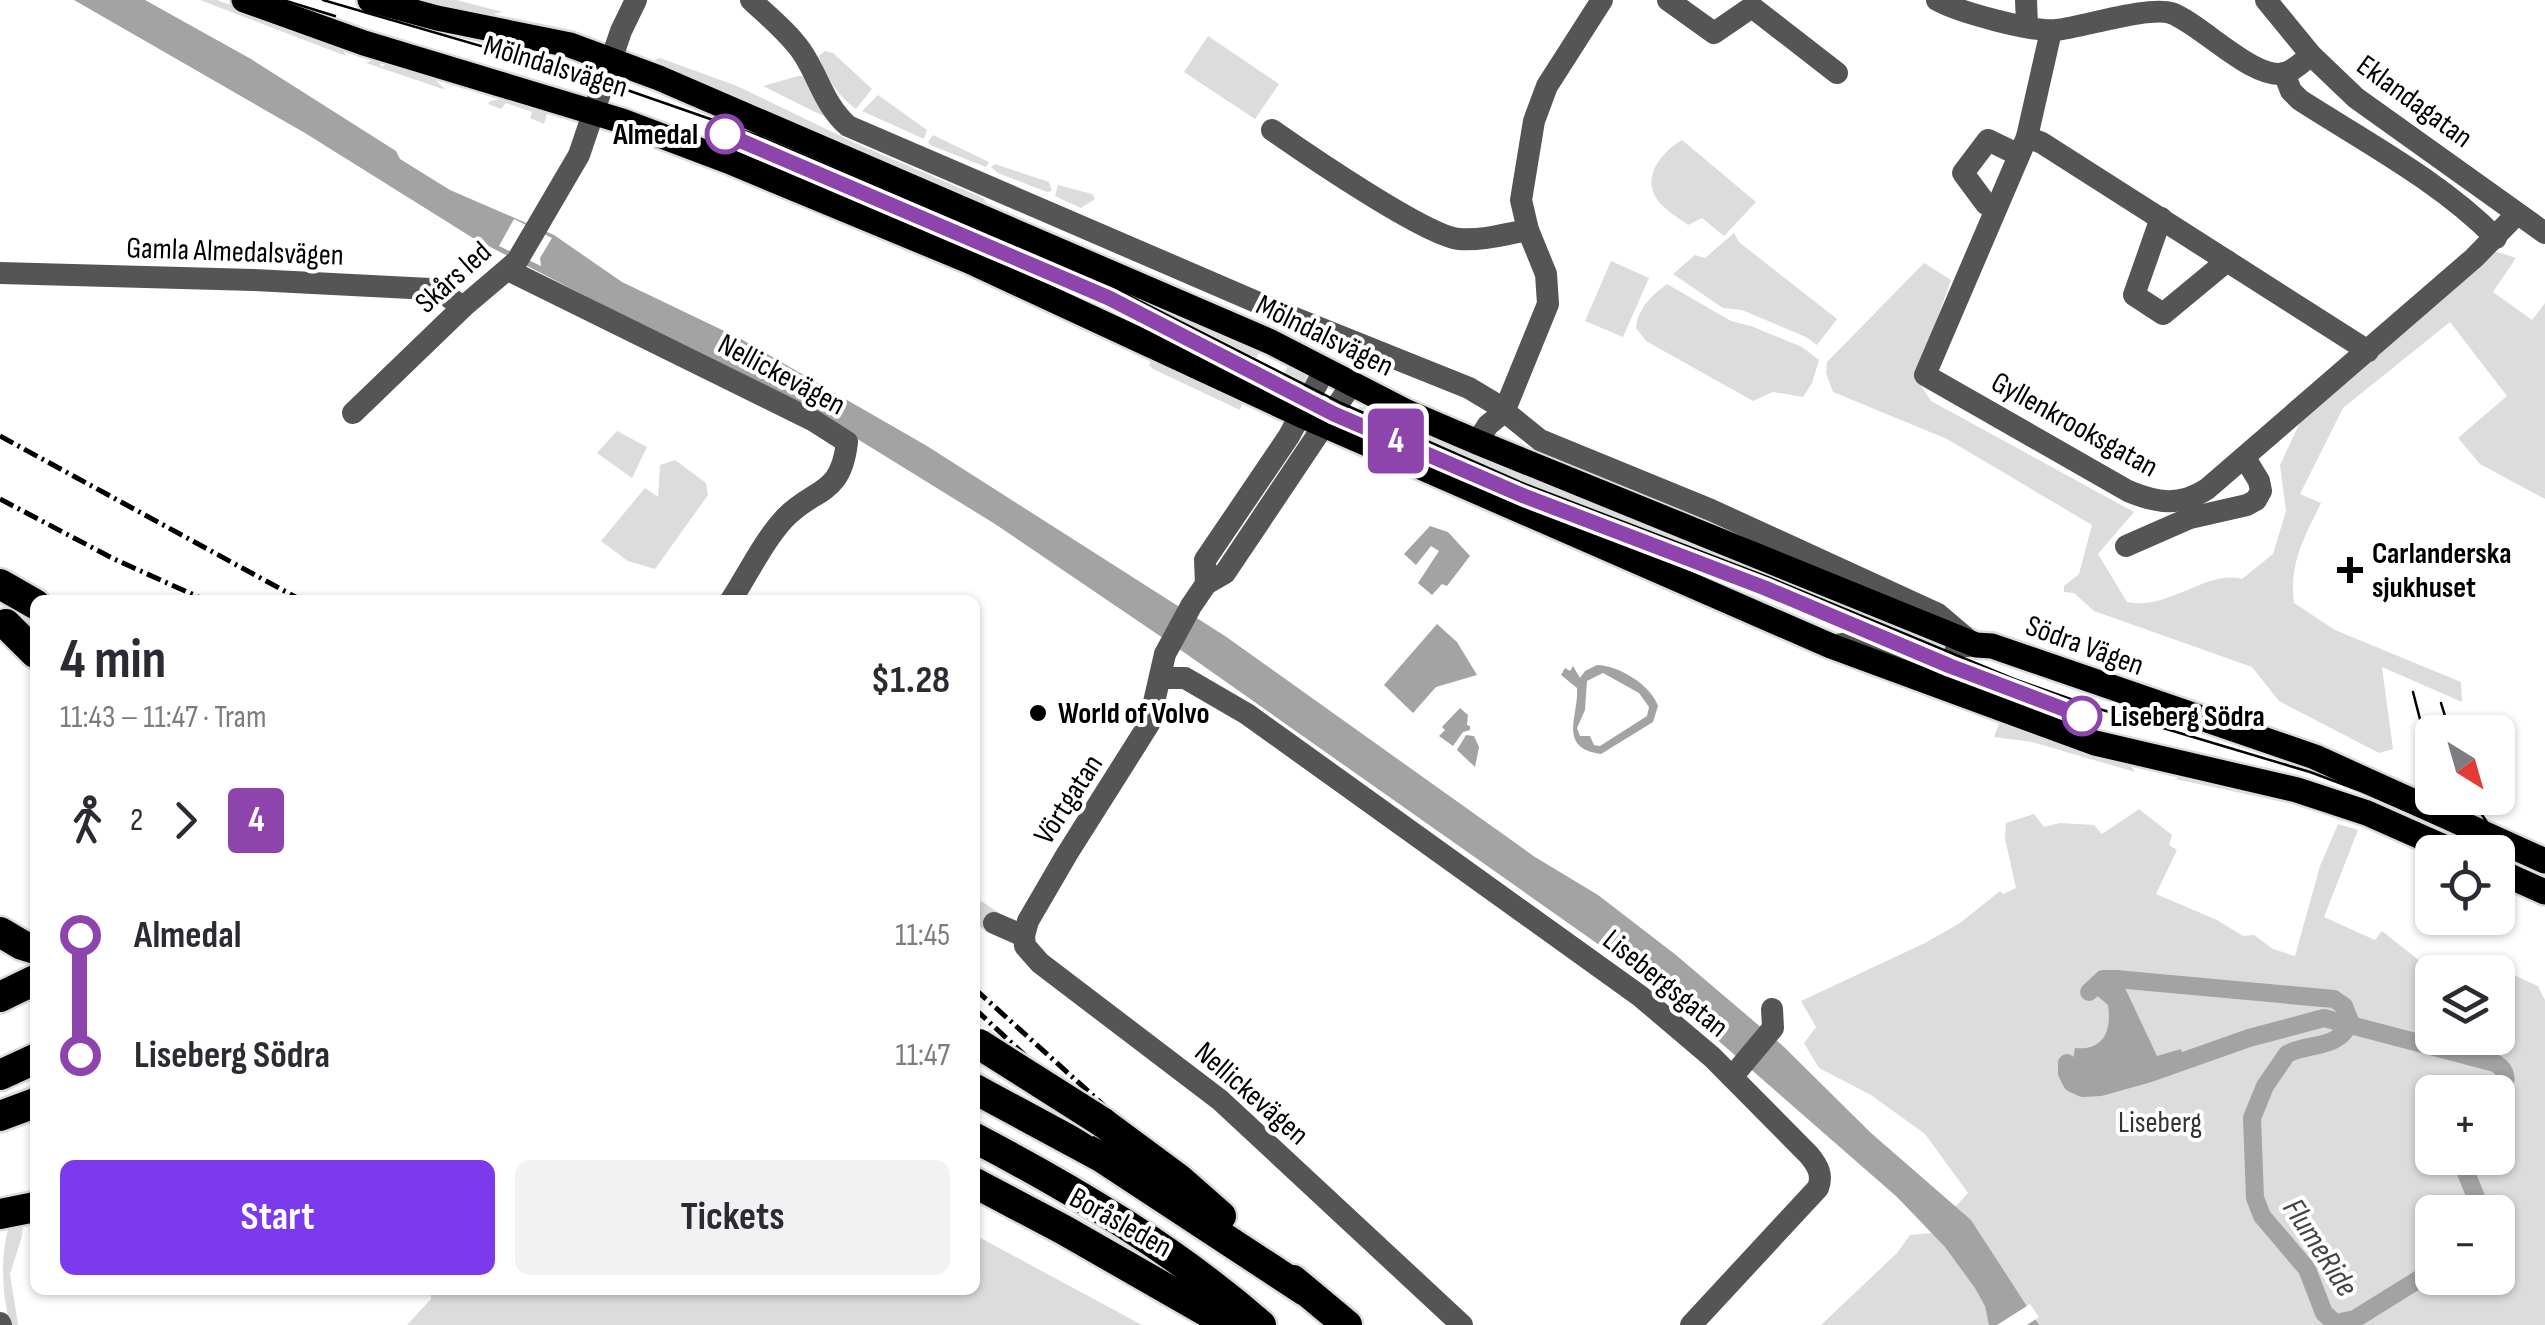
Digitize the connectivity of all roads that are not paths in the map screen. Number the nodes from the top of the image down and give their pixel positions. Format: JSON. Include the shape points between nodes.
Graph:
{"nodes":[{"id":1,"x":244,"y":0,"type":"edge"},
{"id":2,"x":370,"y":0,"type":"edge"},
{"id":3,"x":636,"y":0,"type":"edge"},
{"id":4,"x":751,"y":0,"type":"edge"},
{"id":5,"x":1602,"y":0,"type":"edge"},
{"id":6,"x":1668,"y":0,"type":"edge"},
{"id":7,"x":1937,"y":0,"type":"edge"},
{"id":8,"x":2026,"y":0,"type":"edge"},
{"id":9,"x":2266,"y":0,"type":"edge"},
{"id":10,"x":2027,"y":25,"type":"junction"},
{"id":11,"x":2051,"y":30,"type":"junction"},
{"id":12,"x":2311,"y":55,"type":"junction"},
{"id":13,"x":611,"y":60,"type":"junction"},
{"id":14,"x":2284,"y":73,"type":"junction"},
{"id":15,"x":1838,"y":74,"type":"dead end"},
{"id":16,"x":594,"y":112,"type":"junction"},
{"id":17,"x":1272,"y":130,"type":"dead end"},
{"id":18,"x":2023,"y":146,"type":"junction"},
{"id":19,"x":1996,"y":208,"type":"junction"},
{"id":20,"x":2517,"y":214,"type":"junction"},
{"id":21,"x":2160,"y":218,"type":"junction"},
{"id":22,"x":1528,"y":230,"type":"junction"},
{"id":23,"x":2545,"y":234,"type":"edge"},
{"id":24,"x":2496,"y":238,"type":"junction"},
{"id":25,"x":2227,"y":261,"type":"junction"},
{"id":26,"x":512,"y":265,"type":"junction"},
{"id":27,"x":0,"y":273,"type":"edge"},
{"id":28,"x":463,"y":307,"type":"junction"},
{"id":29,"x":2368,"y":351,"type":"junction"},
{"id":30,"x":1324,"y":371,"type":"junction"},
{"id":31,"x":1351,"y":385,"type":"junction"},
{"id":32,"x":1504,"y":412,"type":"junction"},
{"id":33,"x":353,"y":413,"type":"dead end"},
{"id":34,"x":1301,"y":414,"type":"junction"},
{"id":35,"x":1326,"y":426,"type":"junction"},
{"id":36,"x":1477,"y":442,"type":"junction"},
{"id":37,"x":2245,"y":458,"type":"junction"},
{"id":38,"x":1670,"y":492,"type":"junction"},
{"id":39,"x":1688,"y":530,"type":"junction"},
{"id":40,"x":2126,"y":546,"type":"dead end"},
{"id":41,"x":0,"y":584,"type":"edge"},
{"id":42,"x":1206,"y":584,"type":"junction"},
{"id":43,"x":735,"y":595,"type":"edge"},
{"id":44,"x":30,"y":601,"type":"edge"},
{"id":45,"x":3,"y":622,"type":"edge"},
{"id":46,"x":30,"y":637,"type":"edge"},
{"id":47,"x":1831,"y":646,"type":"junction"},
{"id":48,"x":1984,"y":646,"type":"junction"},
{"id":49,"x":30,"y":648,"type":"edge"},
{"id":50,"x":1160,"y":678,"type":"junction"},
{"id":51,"x":2417,"y":835,"type":"edge"},
{"id":52,"x":2545,"y":860,"type":"edge"},
{"id":53,"x":2515,"y":879,"type":"edge"},
{"id":54,"x":2545,"y":892,"type":"edge"},
{"id":55,"x":994,"y":922,"type":"tunnel mouth"},
{"id":56,"x":0,"y":932,"type":"edge"},
{"id":57,"x":1024,"y":936,"type":"junction"},
{"id":58,"x":30,"y":947,"type":"edge"},
{"id":59,"x":30,"y":982,"type":"edge"},
{"id":60,"x":0,"y":997,"type":"edge"},
{"id":61,"x":1772,"y":1018,"type":"dead end"},
{"id":62,"x":980,"y":1045,"type":"edge"},
{"id":63,"x":1732,"y":1076,"type":"junction"},
{"id":64,"x":980,"y":1092,"type":"edge"},
{"id":65,"x":30,"y":1105,"type":"edge"},
{"id":66,"x":0,"y":1116,"type":"edge"},
{"id":67,"x":980,"y":1141,"type":"edge"},
{"id":68,"x":980,"y":1187,"type":"edge"},
{"id":69,"x":30,"y":1208,"type":"edge"},
{"id":70,"x":0,"y":1214,"type":"edge"},
{"id":71,"x":1306,"y":1291,"type":"junction"},
{"id":72,"x":1230,"y":1325,"type":"edge"},
{"id":73,"x":1261,"y":1325,"type":"edge"},
{"id":74,"x":1347,"y":1325,"type":"edge"},
{"id":75,"x":1462,"y":1325,"type":"edge"},
{"id":76,"x":1692,"y":1325,"type":"edge"}],
"edges":[{"from":1,"to":16,"type":"main road","name":"Mölndalsvägen"},
{"from":2,"to":13,"type":"main road","name":"Mölndalsvägen"},
{"from":3,"to":13,"type":"street","name":"Skårs led"},
{"from":4,"to":32,"type":"street","name":"Mölndalsvägen","via":[[803,54],[824,99],[848,126],[1469,388]]},
{"from":5,"to":22,"type":"street","via":[[1547,86],[1534,121],[1521,200]]},
{"from":6,"to":15,"type":"street","via":[[1714,34],[1752,6]]},
{"from":7,"to":10,"type":"street"},
{"from":8,"to":10,"type":"street"},
{"from":9,"to":12,"type":"street","name":"Eklandagatan"},
{"from":10,"to":11,"type":"street"},
{"from":11,"to":14,"type":"street","via":[[2173,14],[2257,67]]},
{"from":11,"to":18,"type":"street","name":"Gyllenkrooksgatan"},
{"from":12,"to":14,"type":"street"},
{"from":12,"to":20,"type":"street","name":"Eklandagatan","via":[[2356,98]]},
{"from":13,"to":16,"type":"street","name":"Skårs led"},
{"from":13,"to":30,"type":"main road","name":"Mölndalsvägen"},
{"from":14,"to":24,"type":"street","name":"Eklandagatan","via":[[2300,100],[2435,187]]},
{"from":16,"to":26,"type":"street","name":"Skårs led","via":[[578,155]]},
{"from":16,"to":34,"type":"main road","name":"Mölndalsvägen","via":[[969,261]]},
{"from":17,"to":22,"type":"street","via":[[1454,239]]},
{"from":18,"to":19,"type":"street","name":"Gyllenkrooksgatan"},
{"from":18,"to":19,"type":"street","via":[[1988,140],[1963,173]]},
{"from":18,"to":21,"type":"street"},
{"from":19,"to":37,"type":"street","name":"Gyllenkrooksgatan","via":[[1925,375],[2158,503],[2196,496]]},
{"from":20,"to":23,"type":"street","name":"Eklandagatan"},
{"from":20,"to":24,"type":"street","name":"Gyllenkrooksgatan"},
{"from":21,"to":25,"type":"street"},
{"from":21,"to":25,"type":"street","via":[[2134,295],[2163,314]]},
{"from":22,"to":32,"type":"street","via":[[1546,274],[1548,304]]},
{"from":24,"to":29,"type":"street","name":"Gyllenkrooksgatan"},
{"from":25,"to":29,"type":"street"},
{"from":26,"to":28,"type":"street","name":"Skårs led"},
{"from":26,"to":43,"type":"street","name":"Nellickevägen","via":[[847,442],[843,467],[828,489],[785,518]]},
{"from":27,"to":28,"type":"street","name":"Gamla Almedalsvägen","via":[[430,290]]},
{"from":28,"to":33,"type":"street","name":"Skårs led"},
{"from":29,"to":37,"type":"street","name":"Gyllenkrooksgatan"},
{"from":30,"to":31,"type":"main road","name":"Mölndalsvägen"},
{"from":30,"to":34,"type":"street","name":"Vörtgatan"},
{"from":31,"to":35,"type":"street","name":"Vörtgatan"},
{"from":31,"to":36,"type":"main road","name":"Mölndalsvägen"},
{"from":32,"to":36,"type":"street"},
{"from":32,"to":38,"type":"street","name":"Mölndalsvägen","via":[[1540,440]]},
{"from":34,"to":35,"type":"main road","name":"Mölndalsvägen"},
{"from":34,"to":42,"type":"street","name":"Vörtgatan","via":[[1205,560]]},
{"from":35,"to":42,"type":"street","name":"Vörtgatan","via":[[1225,573]]},
{"from":35,"to":47,"type":"main road","name":"Mölndalsvägen"},
{"from":36,"to":39,"type":"main road","name":"Mölndalsvägen"},
{"from":37,"to":40,"type":"street","via":[[2259,481],[2256,500],[2190,518]]},
{"from":38,"to":39,"type":"street","via":[[1665,509]]},
{"from":38,"to":48,"type":"street","name":"Mölndalsvägen","via":[[1938,614]]},
{"from":39,"to":48,"type":"main road","name":"Mölndalsvägen"},
{"from":41,"to":44,"type":"highway"},
{"from":42,"to":50,"type":"street","name":"Vörtgatan","via":[[1170,644]]},
{"from":45,"to":46,"type":"highway"},
{"from":45,"to":49,"type":"highway"},
{"from":47,"to":48,"type":"street","name":"Mölndalsvägen","via":[[1858,642],[1920,667],[1946,670],[1957,647]]},
{"from":47,"to":51,"type":"main road","name":"Mölndalsvägen","via":[[2095,743],[2297,790]]},
{"from":48,"to":52,"type":"main road","name":"Södra Vägen","via":[[2315,757]]},
{"from":50,"to":57,"type":"street","name":"Vörtgatan","via":[[1138,746],[1067,854]]},
{"from":50,"to":63,"type":"street","name":"Lisebergsgatan","via":[[1185,678],[1290,743],[1640,996]]},
{"from":53,"to":54,"type":"main road"},
{"from":55,"to":57,"type":"street","name":"Nellickevägen"},
{"from":56,"to":58,"type":"highway"},
{"from":57,"to":75,"type":"street","name":"Nellickevägen","via":[[1024,946],[1040,963],[1220,1100]]},
{"from":59,"to":60,"type":"highway"},
{"from":61,"to":63,"type":"street"},
{"from":62,"to":71,"type":"highway","bridge":true,"via":[[1179,1179]]},
{"from":63,"to":76,"type":"street","name":"Lisebergsgatan","via":[[1809,1155],[1821,1178],[1810,1199]]},
{"from":64,"to":71,"type":"highway","via":[[1100,1157]]},
{"from":65,"to":66,"type":"highway"},
{"from":67,"to":73,"type":"highway","via":[[1122,1222]]},
{"from":68,"to":72,"type":"highway","name":"Boråsleden"},
{"from":69,"to":70,"type":"highway"},
{"from":71,"to":74,"type":"highway"}]}
